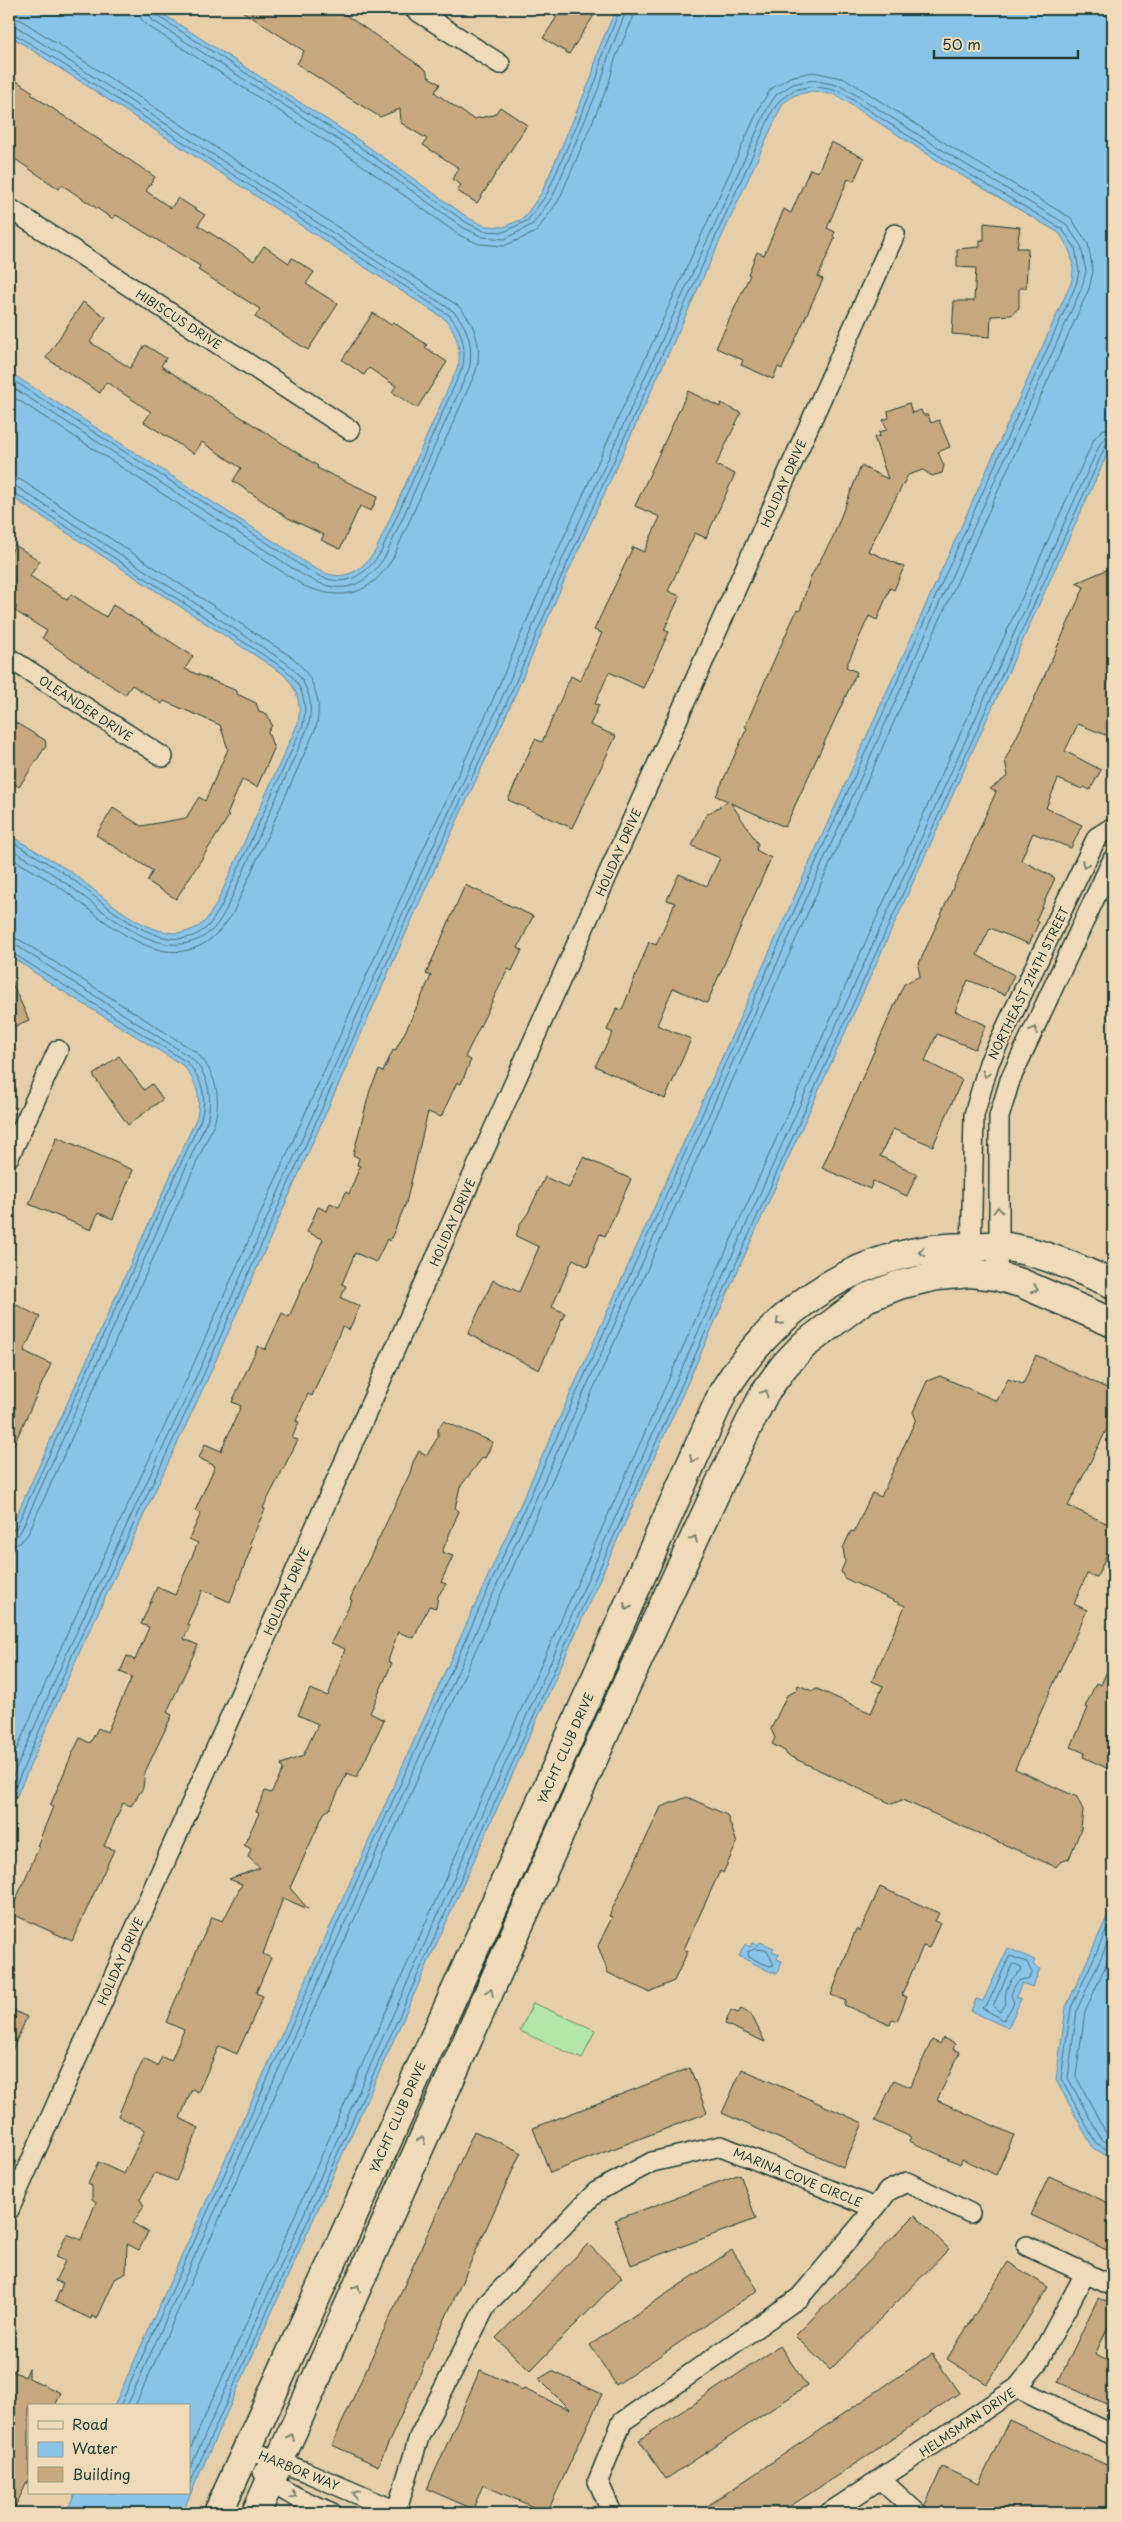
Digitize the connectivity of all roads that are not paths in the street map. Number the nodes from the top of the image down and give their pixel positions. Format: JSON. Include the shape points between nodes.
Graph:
{"nodes":[{"id":1,"x":414,"y":9,"type":"edge"},
{"id":2,"x":500,"y":64,"type":"dead end"},
{"id":3,"x":9,"y":208,"type":"edge"},
{"id":4,"x":895,"y":234,"type":"dead end"},
{"id":5,"x":350,"y":430,"type":"dead end"},
{"id":6,"x":9,"y":658,"type":"edge"},
{"id":7,"x":163,"y":757,"type":"dead end"},
{"id":8,"x":1113,"y":827,"type":"edge"},
{"id":9,"x":1113,"y":859,"type":"edge"},
{"id":10,"x":58,"y":1050,"type":"dead end"},
{"id":11,"x":974,"y":1116,"type":"junction"},
{"id":12,"x":1000,"y":1117,"type":"junction"},
{"id":13,"x":9,"y":1157,"type":"edge"},
{"id":14,"x":999,"y":1246,"type":"junction"},
{"id":15,"x":979,"y":1265,"type":"junction"},
{"id":16,"x":1113,"y":1284,"type":"edge"},
{"id":17,"x":1113,"y":1323,"type":"edge"},
{"id":18,"x":875,"y":2208,"type":"junction"},
{"id":19,"x":9,"y":2210,"type":"edge"},
{"id":20,"x":970,"y":2212,"type":"dead end"},
{"id":21,"x":1027,"y":2246,"type":"dead end"},
{"id":22,"x":1086,"y":2272,"type":"junction"},
{"id":23,"x":1113,"y":2286,"type":"edge"},
{"id":24,"x":1018,"y":2388,"type":"junction"},
{"id":25,"x":1113,"y":2435,"type":"edge"},
{"id":26,"x":246,"y":2449,"type":"junction"},
{"id":27,"x":275,"y":2472,"type":"junction"},
{"id":28,"x":880,"y":2479,"type":"junction"},
{"id":29,"x":218,"y":2513,"type":"edge"},
{"id":30,"x":256,"y":2513,"type":"edge"},
{"id":31,"x":332,"y":2513,"type":"edge"},
{"id":32,"x":398,"y":2513,"type":"edge"},
{"id":33,"x":612,"y":2513,"type":"edge"},
{"id":34,"x":829,"y":2513,"type":"edge"},
{"id":35,"x":897,"y":2513,"type":"edge"},
{"id":36,"x":917,"y":2513,"type":"edge"}],
"edges":[{"from":1,"to":2,"type":"street"},
{"from":3,"to":5,"type":"street","name":"HIBISCUS DRIVE"},
{"from":4,"to":19,"type":"street","name":"HOLIDAY DRIVE"},
{"from":6,"to":7,"type":"street","name":"OLEANDER DRIVE"},
{"from":8,"to":11,"type":"street","name":"NORTHEAST 214TH STREET","one_way":true,"via":[[1098,837],[989,1063]]},
{"from":12,"to":9,"type":"street","name":"NORTHEAST 214TH STREET","one_way":true,"via":[[1010,1080]]},
{"from":10,"to":13,"type":"street"},
{"from":11,"to":12,"type":"street"},
{"from":11,"to":15,"type":"street","name":"NORTHEAST 214TH STREET"},
{"from":14,"to":12,"type":"street","name":"NORTHEAST 214TH STREET","one_way":true},
{"from":14,"to":15,"type":"street","name":"YACHT CLUB DRIVE"},
{"from":14,"to":16,"type":"street","name":"YACHT CLUB DRIVE","via":[[1072,1266]]},
{"from":15,"to":17,"type":"street","name":"YACHT CLUB DRIVE","one_way":true},
{"from":15,"to":26,"type":"street","name":"YACHT CLUB DRIVE","one_way":true,"via":[[948,1247],[873,1264],[813,1294],[759,1341],[723,1392],[524,1840]]},
{"from":27,"to":15,"type":"street","name":"YACHT CLUB DRIVE","one_way":true,"via":[[625,1688],[765,1392],[804,1345],[866,1298],[899,1285]]},
{"from":18,"to":20,"type":"street","via":[[888,2191],[907,2182]]},
{"from":18,"to":32,"type":"street","name":"MARINA COVE CIRCLE","via":[[721,2146],[652,2162],[596,2192],[487,2304],[419,2437]]},
{"from":18,"to":33,"type":"street","name":"MARINA COVE CIRCLE","via":[[800,2297],[622,2422],[598,2481]]},
{"from":21,"to":22,"type":"street"},
{"from":22,"to":23,"type":"street"},
{"from":22,"to":24,"type":"street","name":"HELMSMAN DRIVE","via":[[1036,2365]]},
{"from":24,"to":25,"type":"street"},
{"from":24,"to":28,"type":"street","name":"HELMSMAN DRIVE"},
{"from":26,"to":27,"type":"street","name":"HARBOR WAY"},
{"from":26,"to":29,"type":"street","name":"YACHT CLUB DRIVE"},
{"from":27,"to":30,"type":"street","name":"YACHT CLUB DRIVE"},
{"from":27,"to":31,"type":"street","name":"HARBOR WAY","one_way":true},
{"from":32,"to":27,"type":"street","name":"HARBOR WAY","one_way":true},
{"from":28,"to":34,"type":"street","name":"HELMSMAN DRIVE"},
{"from":28,"to":35,"type":"street"},
{"from":28,"to":36,"type":"street"}]}
